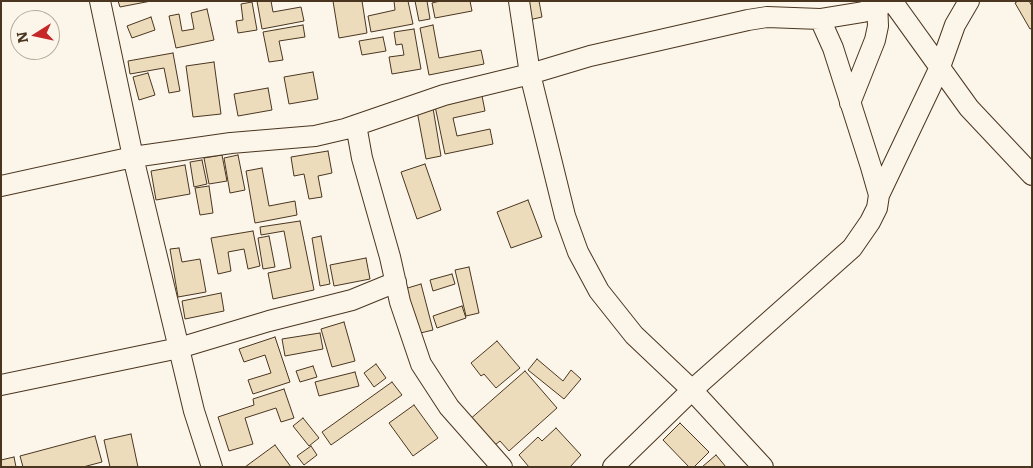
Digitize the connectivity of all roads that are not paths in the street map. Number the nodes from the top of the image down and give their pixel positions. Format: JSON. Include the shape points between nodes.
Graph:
{"nodes":[{"id":1,"x":100,"y":1,"type":"edge"},
{"id":2,"x":519,"y":1,"type":"edge"},
{"id":3,"x":969,"y":1,"type":"edge"},
{"id":4,"x":885,"y":3,"type":"edge"},
{"id":5,"x":820,"y":19,"type":"junction"},
{"id":6,"x":940,"y":67,"type":"junction"},
{"id":7,"x":530,"y":74,"type":"junction"},
{"id":8,"x":850,"y":103,"type":"junction"},
{"id":9,"x":356,"y":125,"type":"junction"},
{"id":10,"x":133,"y":157,"type":"junction"},
{"id":11,"x":1032,"y":175,"type":"edge"},
{"id":12,"x":1,"y":186,"type":"edge"},
{"id":13,"x":879,"y":195,"type":"junction"},
{"id":14,"x":396,"y":282,"type":"junction"},
{"id":15,"x":179,"y":348,"type":"junction"},
{"id":16,"x":1,"y":385,"type":"edge"},
{"id":17,"x":692,"y":390,"type":"junction"},
{"id":18,"x":212,"y":467,"type":"edge"},
{"id":19,"x":502,"y":467,"type":"edge"},
{"id":20,"x":613,"y":467,"type":"edge"},
{"id":21,"x":763,"y":467,"type":"edge"}],
"edges":[{"from":1,"to":10,"type":"street"},
{"from":2,"to":7,"type":"street"},
{"from":3,"to":6,"type":"street","via":[[955,25]]},
{"from":4,"to":5,"type":"street","via":[[863,12]]},
{"from":4,"to":6,"type":"street"},
{"from":4,"to":8,"type":"street","via":[[875,40]]},
{"from":5,"to":7,"type":"street","via":[[767,17],[748,20],[590,56]]},
{"from":5,"to":8,"type":"street"},
{"from":6,"to":11,"type":"street","via":[[969,108]]},
{"from":6,"to":13,"type":"street"},
{"from":7,"to":9,"type":"street","via":[[444,95]]},
{"from":7,"to":17,"type":"street","via":[[565,216],[578,252],[599,290],[634,335]]},
{"from":8,"to":13,"type":"street"},
{"from":9,"to":10,"type":"street","via":[[315,136],[232,143]]},
{"from":9,"to":14,"type":"street"},
{"from":10,"to":12,"type":"street"},
{"from":10,"to":15,"type":"street"},
{"from":13,"to":17,"type":"street","via":[[870,222],[852,248]]},
{"from":14,"to":15,"type":"street","via":[[352,300]]},
{"from":14,"to":19,"type":"street","via":[[421,364],[449,407]]},
{"from":15,"to":16,"type":"street"},
{"from":15,"to":18,"type":"street"},
{"from":17,"to":20,"type":"street"},
{"from":17,"to":21,"type":"street"}]}
